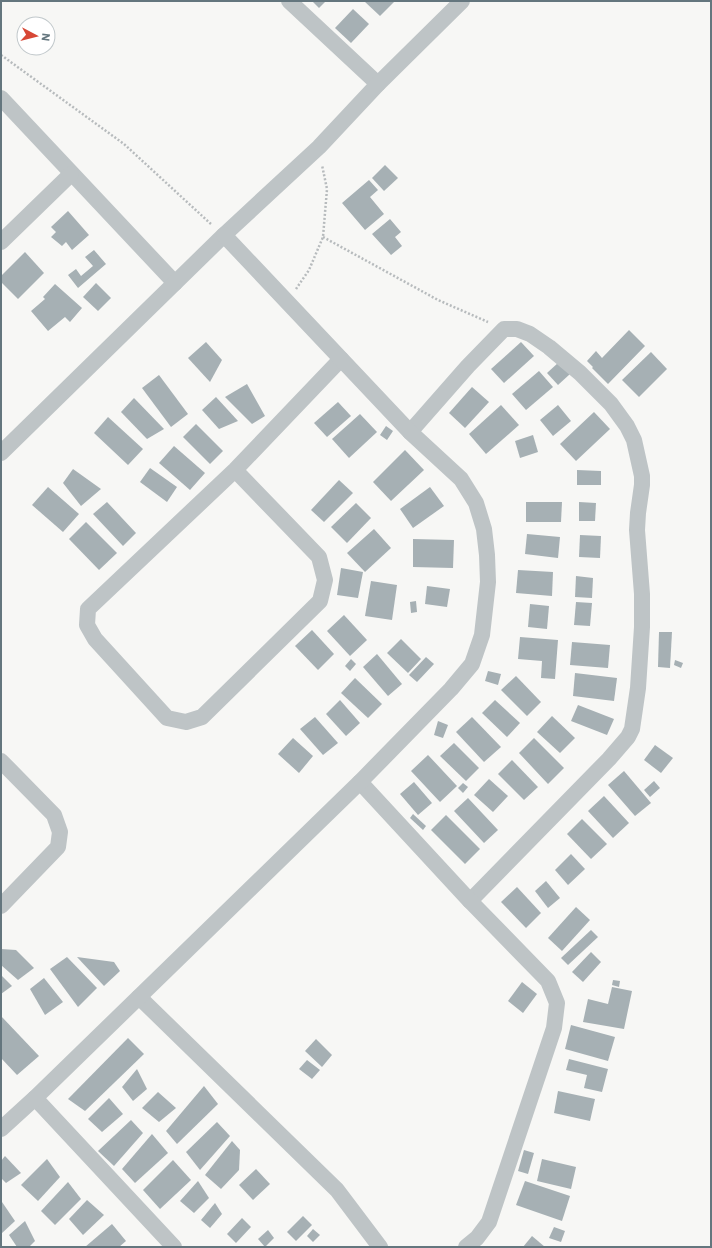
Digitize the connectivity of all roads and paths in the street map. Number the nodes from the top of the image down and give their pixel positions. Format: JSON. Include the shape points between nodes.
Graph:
{"nodes":[{"id":1,"x":290,"y":1,"type":"edge"},
{"id":2,"x":462,"y":1,"type":"edge"},
{"id":3,"x":1,"y":55,"type":"edge"},
{"id":4,"x":378,"y":84,"type":"junction"},
{"id":5,"x":1,"y":98,"type":"edge"},
{"id":6,"x":318,"y":147,"type":"junction"},
{"id":7,"x":71,"y":174,"type":"junction"},
{"id":8,"x":224,"y":235,"type":"junction"},
{"id":9,"x":323,"y":237,"type":"junction"},
{"id":10,"x":1,"y":242,"type":"edge"},
{"id":11,"x":175,"y":283,"type":"junction"},
{"id":12,"x":287,"y":303,"type":"junction"},
{"id":13,"x":504,"y":329,"type":"junction"},
{"id":14,"x":341,"y":359,"type":"junction"},
{"id":15,"x":410,"y":432,"type":"junction"},
{"id":16,"x":1,"y":453,"type":"edge"},
{"id":17,"x":235,"y":470,"type":"junction"},
{"id":18,"x":1,"y":761,"type":"edge"},
{"id":19,"x":360,"y":782,"type":"junction"},
{"id":20,"x":470,"y":901,"type":"junction"},
{"id":21,"x":1,"y":906,"type":"edge"},
{"id":22,"x":139,"y":997,"type":"junction"},
{"id":23,"x":35,"y":1098,"type":"junction"},
{"id":24,"x":1,"y":1129,"type":"edge"},
{"id":25,"x":174,"y":1247,"type":"edge"},
{"id":26,"x":380,"y":1247,"type":"edge"},
{"id":27,"x":466,"y":1247,"type":"edge"}],
"edges":[{"from":1,"to":4,"type":"street"},
{"from":2,"to":4,"type":"street"},
{"from":3,"to":8,"type":"path","via":[[124,144]]},
{"from":4,"to":6,"type":"street"},
{"from":5,"to":7,"type":"street"},
{"from":6,"to":8,"type":"street"},
{"from":6,"to":9,"type":"path","via":[[327,188]]},
{"from":7,"to":10,"type":"street"},
{"from":7,"to":11,"type":"street"},
{"from":8,"to":11,"type":"street"},
{"from":8,"to":12,"type":"street"},
{"from":9,"to":12,"type":"path","via":[[309,270]]},
{"from":9,"to":13,"type":"path","via":[[438,300]]},
{"from":11,"to":16,"type":"street"},
{"from":12,"to":14,"type":"street"},
{"from":13,"to":15,"type":"street"},
{"from":13,"to":20,"type":"street","via":[[517,329],[530,334],[580,373],[611,404],[634,440],[642,481],[637,530],[642,627],[635,709],[628,737]]},
{"from":14,"to":15,"type":"street"},
{"from":14,"to":17,"type":"street"},
{"from":15,"to":19,"type":"street","via":[[461,479],[476,503],[484,529],[487,555],[486,609],[482,636],[472,664]]},
{"from":17,"to":17,"type":"street","via":[[88,609],[87,625],[95,640],[167,718],[186,722],[202,717],[320,601],[325,580],[319,557]]},
{"from":18,"to":21,"type":"street","via":[[54,815],[60,832],[58,847]]},
{"from":19,"to":20,"type":"street"},
{"from":19,"to":22,"type":"street"},
{"from":20,"to":27,"type":"street","via":[[548,981],[557,1003],[554,1028],[489,1222],[477,1238]]},
{"from":22,"to":23,"type":"street"},
{"from":22,"to":26,"type":"street","via":[[337,1190]]},
{"from":23,"to":24,"type":"street"},
{"from":23,"to":25,"type":"street"}]}
